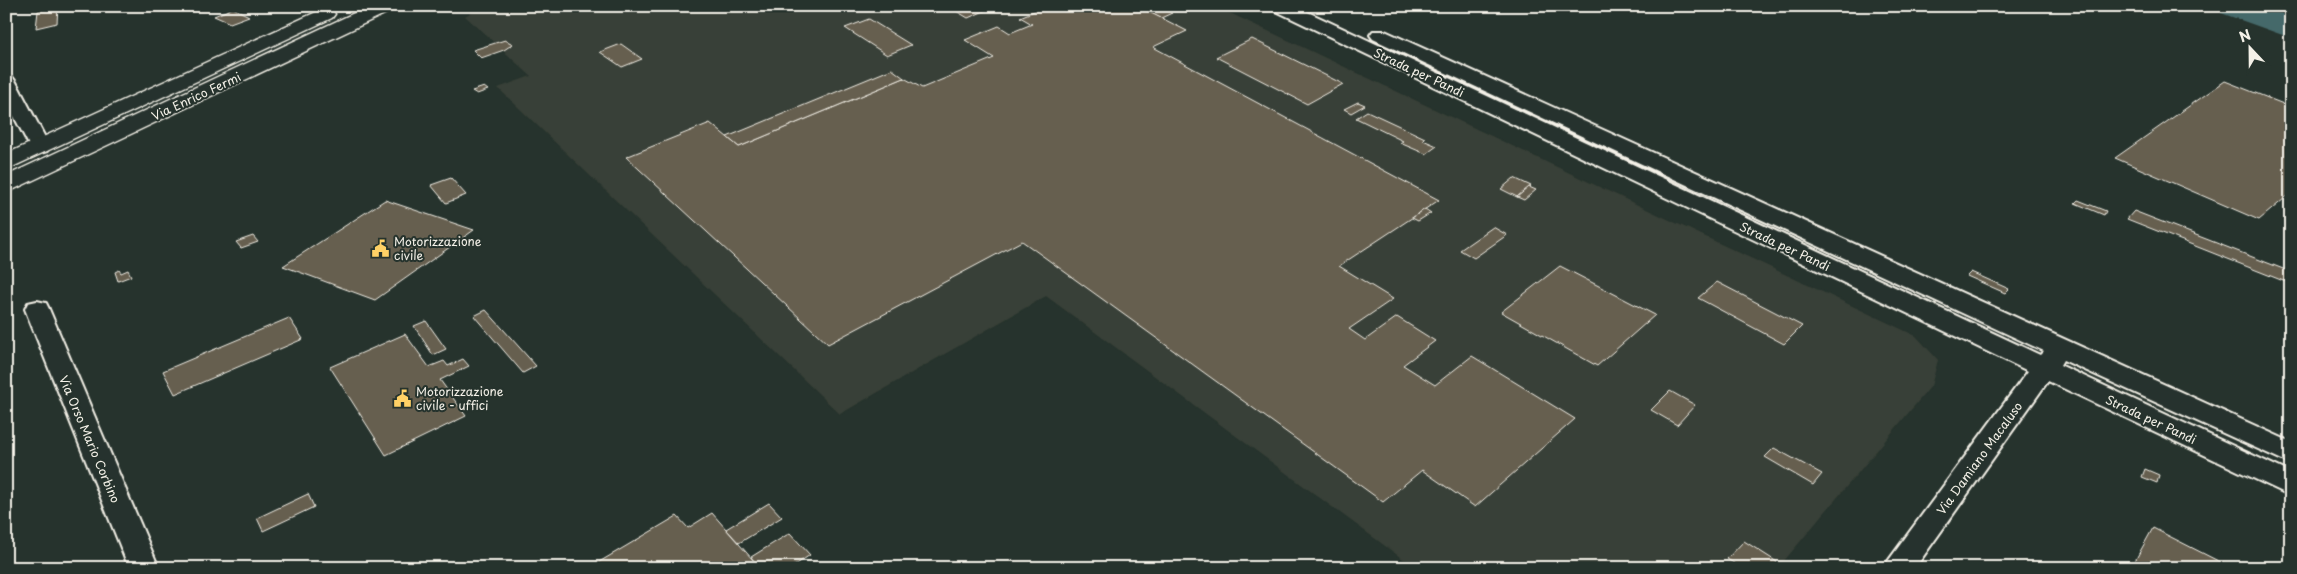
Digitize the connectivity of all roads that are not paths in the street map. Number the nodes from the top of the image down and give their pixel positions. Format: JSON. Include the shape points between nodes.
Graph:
{"nodes":[{"id":1,"x":342,"y":6,"type":"edge"},
{"id":2,"x":386,"y":6,"type":"edge"},
{"id":3,"x":1280,"y":6,"type":"edge"},
{"id":4,"x":1316,"y":6,"type":"edge"},
{"id":5,"x":6,"y":82,"type":"edge"},
{"id":6,"x":40,"y":148,"type":"junction"},
{"id":7,"x":6,"y":163,"type":"edge"},
{"id":8,"x":6,"y":186,"type":"edge"},
{"id":9,"x":37,"y":309,"type":"dead end"},
{"id":10,"x":2051,"y":358,"type":"junction"},
{"id":11,"x":2291,"y":454,"type":"edge"},
{"id":12,"x":2291,"y":485,"type":"edge"},
{"id":13,"x":144,"y":568,"type":"edge"},
{"id":14,"x":1898,"y":568,"type":"edge"}],
"edges":[{"from":1,"to":6,"type":"street","name":"Via Enrico Fermi"},
{"from":2,"to":8,"type":"street","name":"Via Enrico Fermi"},
{"from":3,"to":10,"type":"street","name":"Strada per Pandi"},
{"from":4,"to":10,"type":"street","name":"Strada per Pandi"},
{"from":5,"to":6,"type":"street"},
{"from":6,"to":7,"type":"street","name":"Via Enrico Fermi"},
{"from":9,"to":13,"type":"street","name":"Via Orso Mario Corbino"},
{"from":10,"to":11,"type":"street","name":"Strada per Pandi"},
{"from":10,"to":12,"type":"street","name":"Strada per Pandi"},
{"from":10,"to":14,"type":"street","name":"Via Damiano Macaluso"}]}
